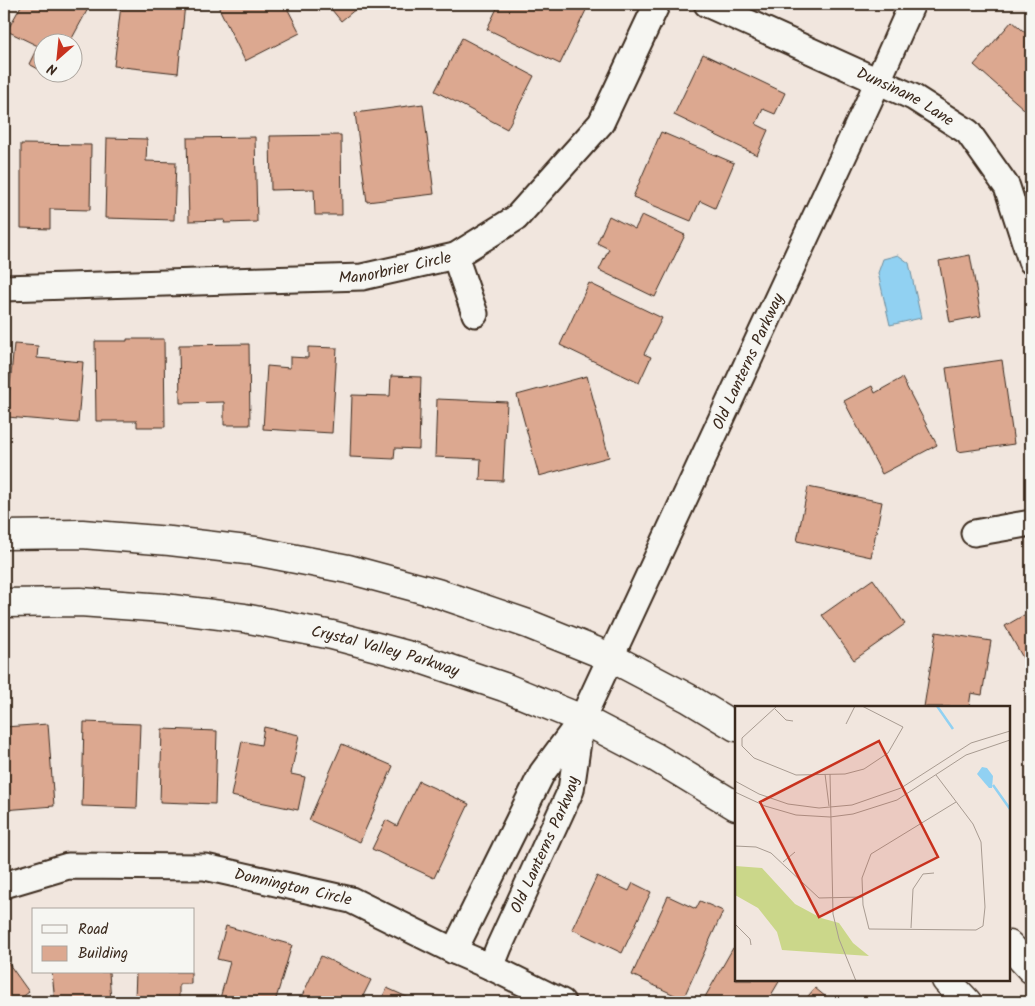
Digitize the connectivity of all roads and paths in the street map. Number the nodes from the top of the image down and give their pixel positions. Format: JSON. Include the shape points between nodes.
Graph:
{"nodes":[{"id":1,"x":656,"y":4,"type":"edge"},
{"id":2,"x":707,"y":4,"type":"edge"},
{"id":3,"x":912,"y":4,"type":"edge"},
{"id":4,"x":877,"y":82,"type":"junction"},
{"id":5,"x":455,"y":256,"type":"junction"},
{"id":6,"x":1031,"y":261,"type":"edge"},
{"id":7,"x":4,"y":288,"type":"edge"},
{"id":8,"x":475,"y":314,"type":"dead end"},
{"id":9,"x":1031,"y":523,"type":"edge"},
{"id":10,"x":974,"y":533,"type":"dead end"},
{"id":11,"x":4,"y":535,"type":"edge"},
{"id":12,"x":4,"y":603,"type":"edge"},
{"id":13,"x":610,"y":657,"type":"junction"},
{"id":14,"x":582,"y":718,"type":"junction"},
{"id":15,"x":735,"y":726,"type":"edge"},
{"id":16,"x":735,"y":805,"type":"edge"},
{"id":17,"x":4,"y":885,"type":"edge"},
{"id":18,"x":1010,"y":946,"type":"edge"},
{"id":19,"x":454,"y":951,"type":"junction"},
{"id":20,"x":491,"y":967,"type":"junction"},
{"id":21,"x":1031,"y":969,"type":"edge"},
{"id":22,"x":947,"y":981,"type":"edge"},
{"id":23,"x":562,"y":1002,"type":"edge"},
{"id":24,"x":967,"y":1002,"type":"edge"}],
"edges":[{"from":1,"to":5,"type":"street","name":"Manorbrier Circle","via":[[601,123],[516,218]]},
{"from":2,"to":4,"type":"street","name":"Dunsinane Lane"},
{"from":3,"to":4,"type":"street","name":"Old Lanterns Parkway"},
{"from":4,"to":6,"type":"street","name":"Dunsinane Lane","via":[[914,97],[968,132],[1007,187]]},
{"from":4,"to":13,"type":"street","name":"Old Lanterns Parkway"},
{"from":5,"to":7,"type":"street","name":"Manorbrier Circle","via":[[362,277]]},
{"from":5,"to":8,"type":"street"},
{"from":9,"to":10,"type":"street"},
{"from":11,"to":13,"type":"main road","via":[[82,534],[170,541],[255,551],[348,569],[446,596]]},
{"from":12,"to":14,"type":"main road","name":"Crystal Valley Parkway","via":[[80,602],[164,608],[244,618],[332,635],[418,658]]},
{"from":13,"to":14,"type":"street","name":"Old Lanterns Parkway"},
{"from":13,"to":15,"type":"main road"},
{"from":14,"to":16,"type":"main road","name":"Crystal Valley Parkway"},
{"from":14,"to":19,"type":"street","name":"Old Lanterns Parkway","via":[[542,773]]},
{"from":14,"to":20,"type":"street","name":"Old Lanterns Parkway","via":[[571,790]]},
{"from":17,"to":19,"type":"street","name":"Donnington Circle","via":[[68,866],[205,867],[351,900]]},
{"from":18,"to":21,"type":"main road"},
{"from":19,"to":20,"type":"street","name":"Donnington Circle"},
{"from":20,"to":23,"type":"street","name":"Donnington Circle"},
{"from":22,"to":24,"type":"main road"}]}
